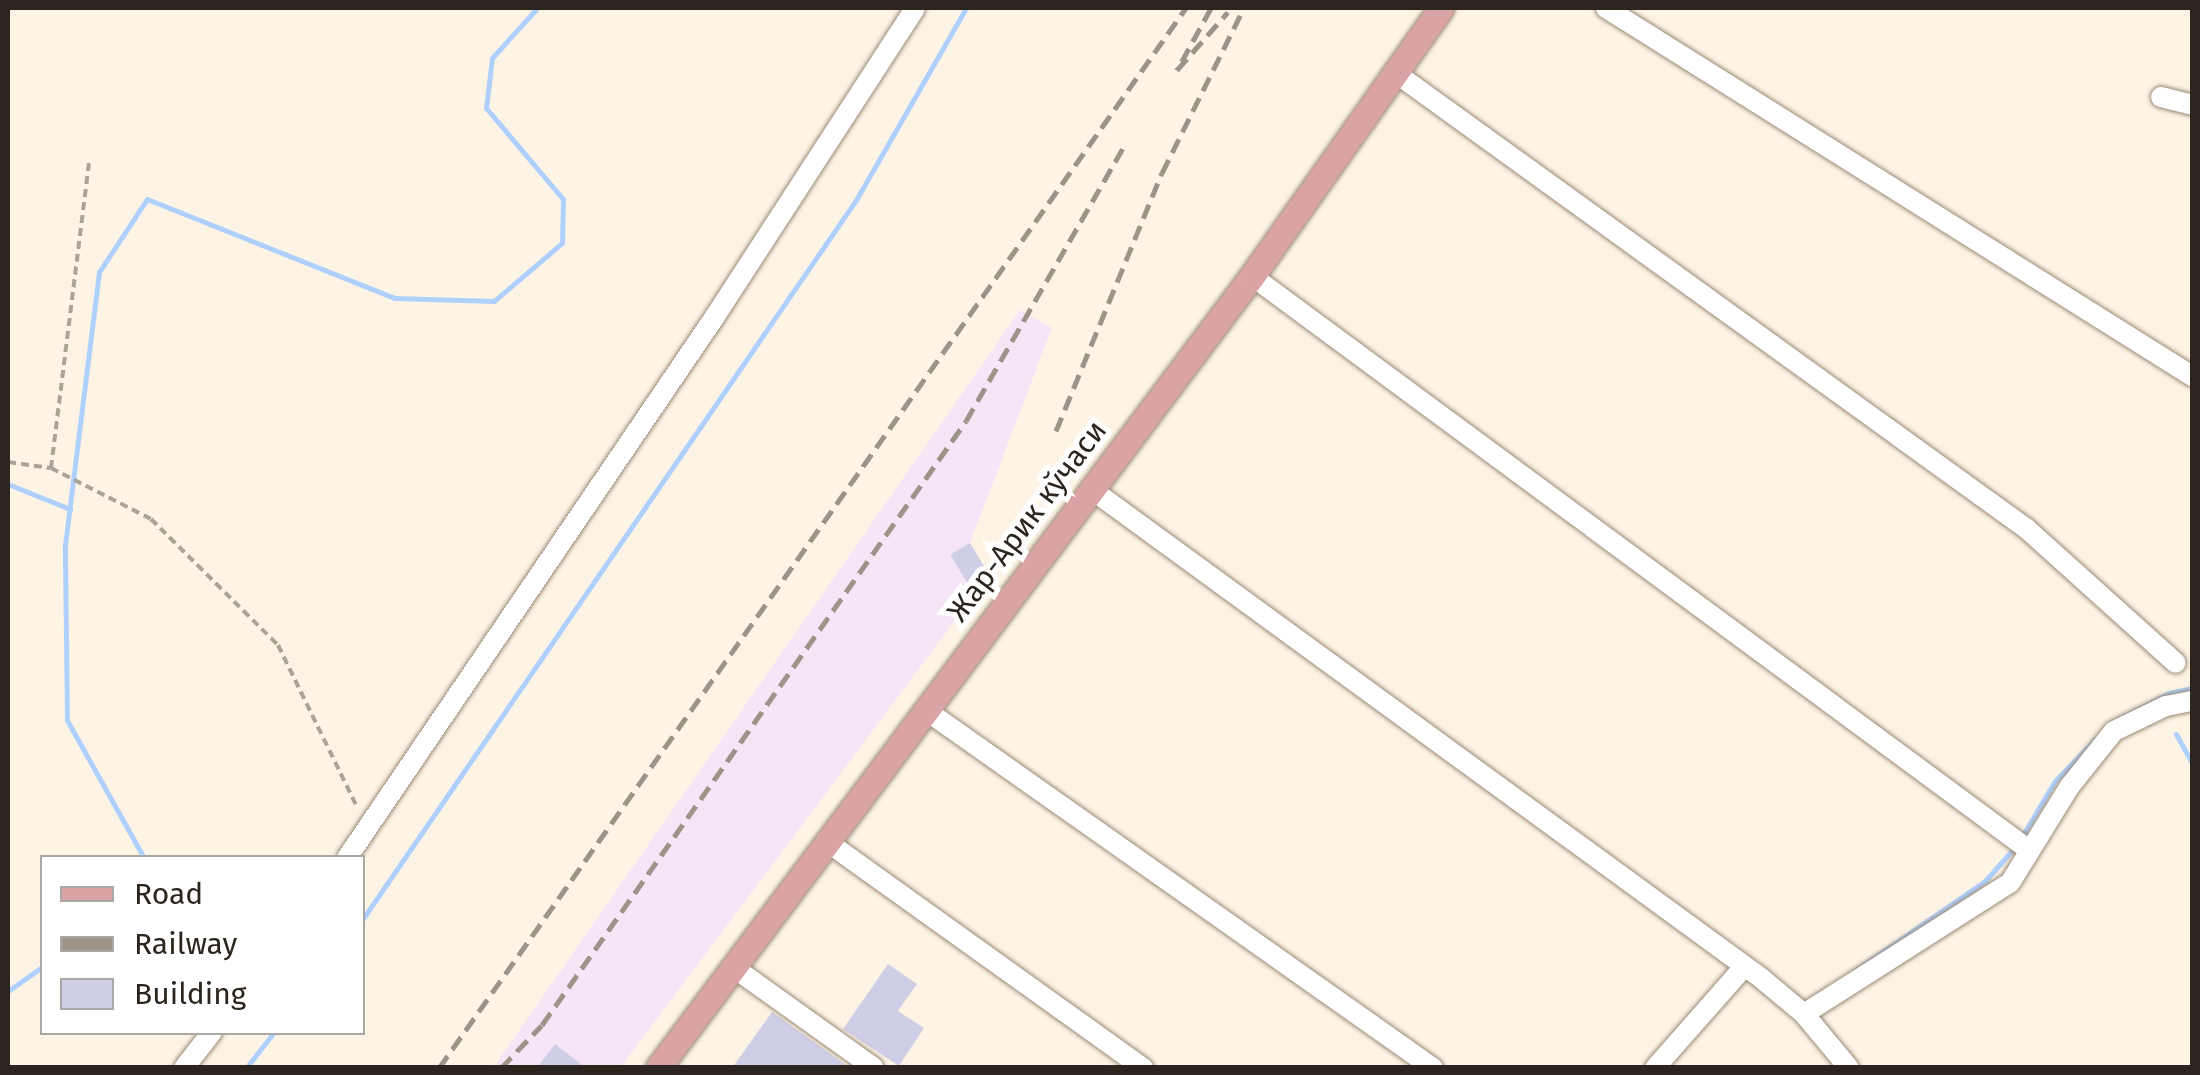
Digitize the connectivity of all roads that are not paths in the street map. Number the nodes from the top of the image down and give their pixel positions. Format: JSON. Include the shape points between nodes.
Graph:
{"nodes":[{"id":1,"x":914,"y":8,"type":"edge"},
{"id":2,"x":1441,"y":8,"type":"edge"},
{"id":3,"x":1606,"y":8,"type":"edge"},
{"id":4,"x":1398,"y":74,"type":"junction"},
{"id":5,"x":2161,"y":97,"type":"dead end"},
{"id":6,"x":2192,"y":105,"type":"edge"},
{"id":7,"x":1252,"y":276,"type":"junction"},
{"id":8,"x":2192,"y":376,"type":"edge"},
{"id":9,"x":1091,"y":489,"type":"junction"},
{"id":10,"x":2176,"y":663,"type":"dead end"},
{"id":11,"x":2192,"y":701,"type":"edge"},
{"id":12,"x":927,"y":710,"type":"junction"},
{"id":13,"x":826,"y":841,"type":"junction"},
{"id":14,"x":2029,"y":850,"type":"junction"},
{"id":15,"x":349,"y":855,"type":"edge"},
{"id":16,"x":733,"y":967,"type":"junction"},
{"id":17,"x":1744,"y":967,"type":"junction"},
{"id":18,"x":1804,"y":1014,"type":"junction"},
{"id":19,"x":210,"y":1035,"type":"edge"},
{"id":20,"x":184,"y":1068,"type":"edge"},
{"id":21,"x":658,"y":1068,"type":"edge"},
{"id":22,"x":874,"y":1068,"type":"edge"},
{"id":23,"x":1142,"y":1068,"type":"edge"},
{"id":24,"x":1433,"y":1068,"type":"edge"},
{"id":25,"x":1655,"y":1068,"type":"edge"},
{"id":26,"x":1849,"y":1068,"type":"edge"}],
"edges":[{"from":1,"to":15,"type":"street"},
{"from":2,"to":4,"type":"main road","name":"Жар-Арик кўчаси"},
{"from":3,"to":8,"type":"street"},
{"from":4,"to":7,"type":"main road","name":"Жар-Арик кўчаси"},
{"from":4,"to":10,"type":"street","via":[[2027,529]]},
{"from":5,"to":6,"type":"street"},
{"from":7,"to":9,"type":"main road","name":"Жар-Арик кўчаси"},
{"from":7,"to":14,"type":"street"},
{"from":9,"to":12,"type":"main road","name":"Жар-Арик кўчаси"},
{"from":9,"to":17,"type":"street"},
{"from":11,"to":14,"type":"street","via":[[2114,731]]},
{"from":12,"to":13,"type":"main road","name":"Жар-Арик кўчаси"},
{"from":12,"to":24,"type":"street"},
{"from":13,"to":16,"type":"main road","name":"Жар-Арик кўчаси"},
{"from":13,"to":23,"type":"street"},
{"from":14,"to":18,"type":"street","via":[[2010,883]]},
{"from":16,"to":21,"type":"main road","name":"Жар-Арик кўчаси"},
{"from":16,"to":22,"type":"street"},
{"from":17,"to":18,"type":"street"},
{"from":17,"to":25,"type":"street"},
{"from":18,"to":26,"type":"street"},
{"from":19,"to":20,"type":"street"}]}
